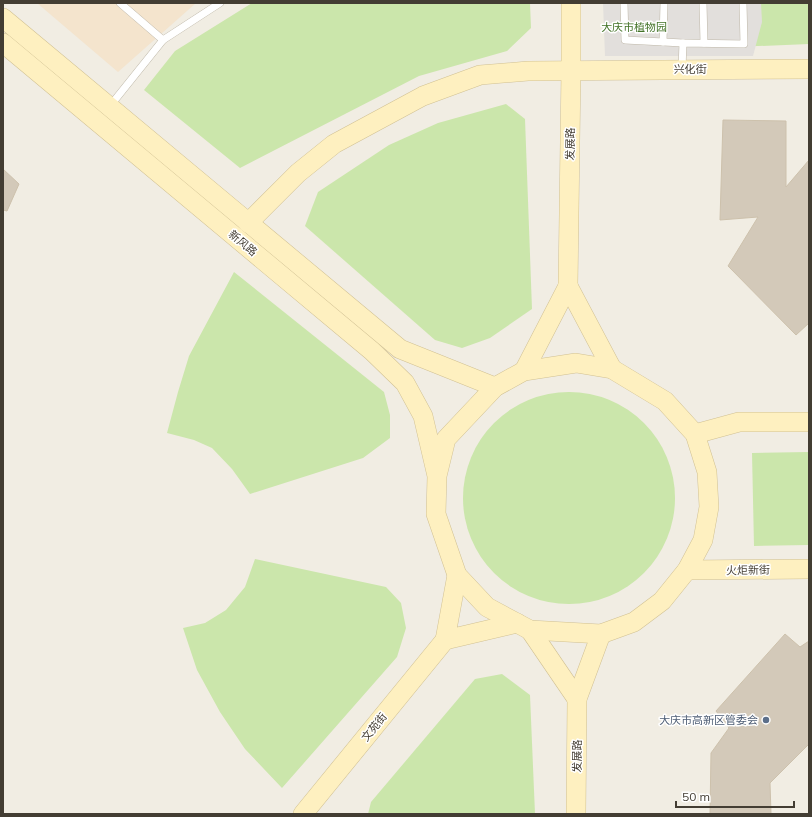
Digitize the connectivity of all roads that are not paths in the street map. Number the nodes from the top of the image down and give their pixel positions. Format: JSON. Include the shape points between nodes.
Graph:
{"nodes":[{"id":1,"x":120,"y":3,"type":"edge"},
{"id":2,"x":220,"y":3,"type":"edge"},
{"id":3,"x":571,"y":3,"type":"edge"},
{"id":4,"x":624,"y":3,"type":"edge"},
{"id":5,"x":664,"y":3,"type":"edge"},
{"id":6,"x":703,"y":3,"type":"edge"},
{"id":7,"x":743,"y":3,"type":"edge"},
{"id":8,"x":3,"y":18,"type":"edge"},
{"id":9,"x":163,"y":40,"type":"junction"},
{"id":10,"x":663,"y":42,"type":"junction"},
{"id":11,"x":3,"y":43,"type":"edge"},
{"id":12,"x":683,"y":43,"type":"junction"},
{"id":13,"x":704,"y":43,"type":"junction"},
{"id":14,"x":809,"y":69,"type":"edge"},
{"id":15,"x":572,"y":70,"type":"junction"},
{"id":16,"x":682,"y":70,"type":"junction"},
{"id":17,"x":109,"y":108,"type":"junction"},
{"id":18,"x":248,"y":223,"type":"junction"},
{"id":19,"x":568,"y":286,"type":"junction"},
{"id":20,"x":612,"y":369,"type":"junction"},
{"id":21,"x":524,"y":371,"type":"junction"},
{"id":22,"x":495,"y":386,"type":"junction"},
{"id":23,"x":809,"y":422,"type":"edge"},
{"id":24,"x":694,"y":434,"type":"junction"},
{"id":25,"x":437,"y":476,"type":"junction"},
{"id":26,"x":809,"y":569,"type":"edge"},
{"id":27,"x":687,"y":570,"type":"junction"},
{"id":28,"x":458,"y":575,"type":"junction"},
{"id":29,"x":524,"y":627,"type":"junction"},
{"id":30,"x":602,"y":634,"type":"junction"},
{"id":31,"x":445,"y":640,"type":"junction"},
{"id":32,"x":577,"y":699,"type":"junction"},
{"id":33,"x":303,"y":814,"type":"edge"},
{"id":34,"x":576,"y":814,"type":"edge"}],
"edges":[{"from":1,"to":9,"type":"lane"},
{"from":2,"to":9,"type":"lane"},
{"from":3,"to":15,"type":"main road","name":"发展路"},
{"from":4,"to":10,"type":"lane","via":[[625,40]]},
{"from":5,"to":10,"type":"lane"},
{"from":6,"to":13,"type":"lane"},
{"from":7,"to":13,"type":"lane","via":[[744,44]]},
{"from":8,"to":17,"type":"main road","name":"新风路"},
{"from":9,"to":17,"type":"lane"},
{"from":10,"to":12,"type":"lane"},
{"from":11,"to":25,"type":"main road","name":"新风路","via":[[395,372],[405,383],[423,416]]},
{"from":12,"to":13,"type":"lane"},
{"from":12,"to":16,"type":"lane"},
{"from":14,"to":16,"type":"main road","name":"兴化街"},
{"from":15,"to":16,"type":"main road","name":"兴化街"},
{"from":15,"to":18,"type":"main road","name":"兴化街","via":[[480,75],[423,96],[334,144],[298,173]]},
{"from":15,"to":19,"type":"main road","name":"发展路"},
{"from":17,"to":18,"type":"main road","name":"新风路"},
{"from":18,"to":22,"type":"main road","name":"新风路","via":[[400,349]]},
{"from":19,"to":20,"type":"main road"},
{"from":19,"to":21,"type":"main road"},
{"from":20,"to":21,"type":"main road","via":[[576,363]]},
{"from":20,"to":24,"type":"main road","via":[[665,401]]},
{"from":21,"to":22,"type":"main road"},
{"from":22,"to":25,"type":"main road","via":[[446,439]]},
{"from":23,"to":24,"type":"main road","via":[[739,422]]},
{"from":24,"to":27,"type":"main road","via":[[707,472],[709,508],[703,540]]},
{"from":25,"to":28,"type":"main road","via":[[436,514]]},
{"from":26,"to":27,"type":"main road","name":"火炬新街"},
{"from":27,"to":30,"type":"main road","via":[[662,601],[634,622]]},
{"from":28,"to":29,"type":"main road","via":[[487,607]]},
{"from":28,"to":31,"type":"main road"},
{"from":29,"to":30,"type":"main road"},
{"from":29,"to":31,"type":"main road"},
{"from":29,"to":32,"type":"main road"},
{"from":30,"to":32,"type":"main road"},
{"from":31,"to":33,"type":"main road","name":"文苑街"},
{"from":32,"to":34,"type":"main road","name":"发展路"}]}
